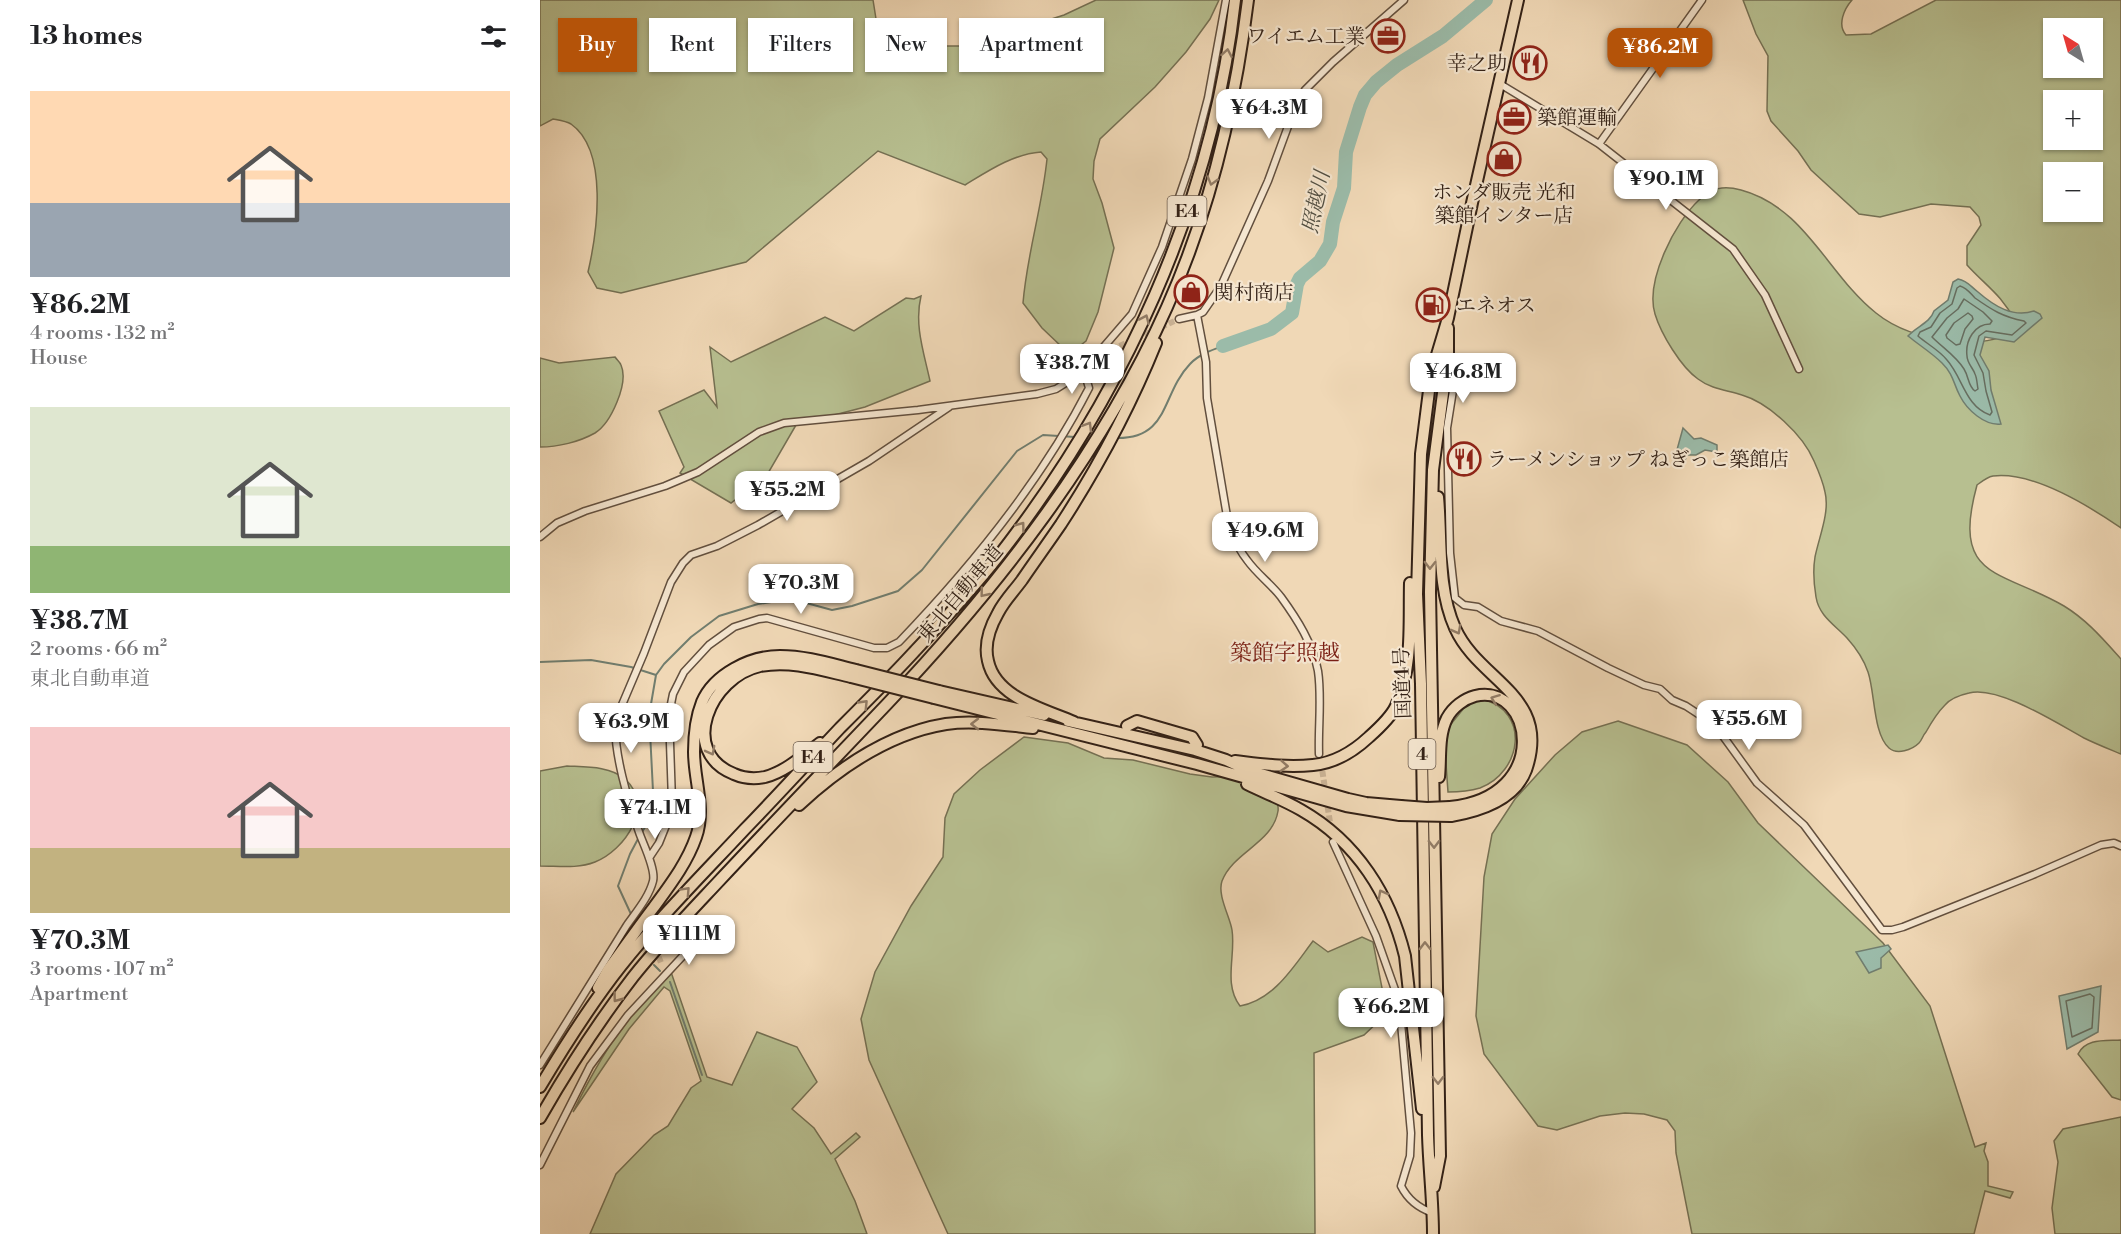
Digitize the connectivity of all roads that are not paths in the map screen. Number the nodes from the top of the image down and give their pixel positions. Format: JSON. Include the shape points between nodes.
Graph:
{"nodes":[{"id":1,"x":1226,"y":0,"type":"edge"},
{"id":2,"x":1235,"y":0,"type":"edge"},
{"id":3,"x":1248,"y":0,"type":"edge"},
{"id":4,"x":1404,"y":0,"type":"edge"},
{"id":5,"x":1518,"y":0,"type":"edge"},
{"id":6,"x":1702,"y":0,"type":"edge"},
{"id":7,"x":1500,"y":84,"type":"junction"},
{"id":8,"x":1599,"y":144,"type":"junction"},
{"id":9,"x":1197,"y":315,"type":"junction"},
{"id":10,"x":1449,"y":318,"type":"junction"},
{"id":11,"x":1179,"y":319,"type":"tunnel mouth"},
{"id":12,"x":1458,"y":359,"type":"dead end"},
{"id":13,"x":1083,"y":368,"type":"junction"},
{"id":14,"x":1799,"y":369,"type":"dead end"},
{"id":15,"x":950,"y":406,"type":"junction"},
{"id":16,"x":1119,"y":411,"type":"junction"},
{"id":17,"x":1426,"y":412,"type":"junction"},
{"id":18,"x":1444,"y":414,"type":"junction"},
{"id":19,"x":1420,"y":454,"type":"junction"},
{"id":20,"x":1433,"y":470,"type":"junction"},
{"id":21,"x":540,"y":537,"type":"edge"},
{"id":22,"x":853,"y":674,"type":"junction"},
{"id":23,"x":937,"y":695,"type":"junction"},
{"id":24,"x":1074,"y":722,"type":"junction"},
{"id":25,"x":842,"y":726,"type":"junction"},
{"id":26,"x":1110,"y":729,"type":"junction"},
{"id":27,"x":1075,"y":735,"type":"junction"},
{"id":28,"x":1201,"y":749,"type":"junction"},
{"id":29,"x":1319,"y":754,"type":"tunnel mouth"},
{"id":30,"x":1222,"y":759,"type":"junction"},
{"id":31,"x":1226,"y":772,"type":"junction"},
{"id":32,"x":1433,"y":794,"type":"junction"},
{"id":33,"x":1401,"y":810,"type":"junction"},
{"id":34,"x":1451,"y":811,"type":"junction"},
{"id":35,"x":1333,"y":842,"type":"dead end"},
{"id":36,"x":2121,"y":846,"type":"edge"},
{"id":37,"x":649,"y":858,"type":"junction"},
{"id":38,"x":739,"y":859,"type":"junction"},
{"id":39,"x":638,"y":910,"type":"junction"},
{"id":40,"x":642,"y":917,"type":"dead end"},
{"id":41,"x":693,"y":945,"type":"dead end"},
{"id":42,"x":545,"y":1068,"type":"edge"},
{"id":43,"x":540,"y":1087,"type":"edge"},
{"id":44,"x":540,"y":1118,"type":"edge"},
{"id":45,"x":1428,"y":1135,"type":"junction"},
{"id":46,"x":540,"y":1164,"type":"edge"},
{"id":47,"x":1433,"y":1193,"type":"junction"},
{"id":48,"x":1433,"y":1213,"type":"junction"},
{"id":49,"x":1433,"y":1234,"type":"edge"}],
"edges":[{"from":1,"to":13,"type":"street","via":[[1208,98],[1162,247],[1132,314]]},
{"from":25,"to":2,"type":"highway","name":"東北自動車道","number":"E4","one_way":true,"via":[[913,654],[995,560],[1077,445],[1098,408],[1142,326],[1191,202],[1215,113]]},
{"from":3,"to":16,"type":"highway","number":"E4","one_way":true,"via":[[1236,80],[1204,207],[1153,350]]},
{"from":4,"to":9,"type":"street","via":[[1305,90],[1221,286]]},
{"from":5,"to":7,"type":"highway","name":"国道4号","number":"4"},
{"from":6,"to":8,"type":"street"},
{"from":7,"to":8,"type":"street"},
{"from":7,"to":10,"type":"highway","name":"国道4号","number":"4"},
{"from":8,"to":14,"type":"street","via":[[1733,249],[1766,295]]},
{"from":9,"to":11,"type":"street"},
{"from":9,"to":29,"type":"street","via":[[1229,528],[1247,561],[1292,613],[1313,652],[1318,672]]},
{"from":10,"to":17,"type":"highway","name":"国道4号","number":"4","via":[[1431,375]]},
{"from":10,"to":18,"type":"highway","name":"国道4号","number":"4"},
{"from":12,"to":18,"type":"street"},
{"from":13,"to":15,"type":"street","via":[[1056,389]]},
{"from":13,"to":37,"type":"street","via":[[1089,387],[1068,429],[972,561],[899,642],[887,648],[874,648],[773,619],[759,619],[734,627],[699,655],[678,681],[670,703],[672,801],[666,830]]},
{"from":15,"to":21,"type":"street","via":[[784,423],[759,432],[698,472],[585,511]]},
{"from":15,"to":37,"type":"street","via":[[860,467],[758,525],[691,555],[683,563],[671,582],[616,719],[620,762]]},
{"from":16,"to":24,"type":"highway","via":[[1105,449],[1072,506],[998,612],[988,636],[988,661],[1007,690],[1025,702]]},
{"from":16,"to":38,"type":"highway","name":"東北自動車道","number":"E4","one_way":true,"via":[[1022,546],[964,618],[890,702]]},
{"from":17,"to":18,"type":"street"},
{"from":17,"to":19,"type":"highway","name":"国道4号","number":"4"},
{"from":18,"to":20,"type":"highway","name":"国道4号","number":"4"},
{"from":18,"to":36,"type":"street","via":[[1450,553],[1458,602],[1501,621],[1538,631],[1608,668],[1660,689],[1715,725],[1757,783],[1804,825],[1882,930],[1903,927],[2101,845]]},
{"from":30,"to":19,"type":"highway","one_way":true,"via":[[1289,767],[1336,759],[1358,748],[1395,708],[1409,648],[1413,494]]},
{"from":45,"to":19,"type":"highway","name":"国道4号","number":"4","one_way":true,"via":[[1417,594]]},
{"from":20,"to":32,"type":"highway","name":"国道4号","number":"4","one_way":true},
{"from":20,"to":34,"type":"highway","one_way":true,"via":[[1446,603],[1455,630],[1522,707],[1530,725],[1532,744],[1524,775],[1510,792],[1490,806]]},
{"from":22,"to":23,"type":"highway","bridge":true},
{"from":22,"to":25,"type":"highway","one_way":true,"via":[[787,664],[750,669],[716,695],[708,712],[705,734],[711,755],[720,765],[729,772],[753,778],[766,777],[785,767]]},
{"from":22,"to":42,"type":"highway","via":[[819,660],[778,656],[753,660],[716,683],[702,701],[696,726],[694,753],[700,808],[697,836],[685,861]]},
{"from":23,"to":24,"type":"highway"},
{"from":23,"to":27,"type":"highway"},
{"from":24,"to":26,"type":"highway"},
{"from":42,"to":25,"type":"highway","name":"東北自動車道","number":"E4","one_way":true,"via":[[653,928]]},
{"from":26,"to":28,"type":"highway"},
{"from":26,"to":28,"type":"highway","via":[[1126,726]]},
{"from":27,"to":31,"type":"highway"},
{"from":27,"to":38,"type":"highway","one_way":true,"via":[[1021,727],[948,724],[895,739],[839,772]]},
{"from":28,"to":30,"type":"highway"},
{"from":30,"to":33,"type":"highway","via":[[1348,799]]},
{"from":31,"to":33,"type":"highway","via":[[1346,806]]},
{"from":45,"to":31,"type":"highway","one_way":true,"via":[[1405,956],[1379,887],[1350,848],[1316,819]]},
{"from":34,"to":32,"type":"highway","one_way":true,"via":[[1494,794],[1520,764],[1520,723],[1507,704],[1482,695],[1466,699],[1456,707],[1441,735],[1439,776]]},
{"from":32,"to":47,"type":"highway","name":"国道4号","number":"4","one_way":true,"via":[[1440,1156]]},
{"from":33,"to":34,"type":"highway","bridge":true},
{"from":35,"to":48,"type":"street","via":[[1376,936],[1399,1000],[1411,1133],[1410,1155],[1401,1186],[1421,1209]]},
{"from":37,"to":39,"type":"street","via":[[653,880]]},
{"from":38,"to":44,"type":"highway","name":"東北自動車道","number":"E4","one_way":true,"via":[[636,973],[602,1018]]},
{"from":39,"to":40,"type":"street"},
{"from":39,"to":42,"type":"street"},
{"from":41,"to":46,"type":"street","via":[[665,968],[590,1066]]},
{"from":42,"to":43,"type":"highway","name":"東北自動車道","number":"E4"},
{"from":45,"to":47,"type":"highway","name":"国道4号","number":"4"},
{"from":47,"to":48,"type":"highway","name":"国道4号","number":"4"},
{"from":48,"to":49,"type":"highway","name":"国道4号","number":"4"}]}
